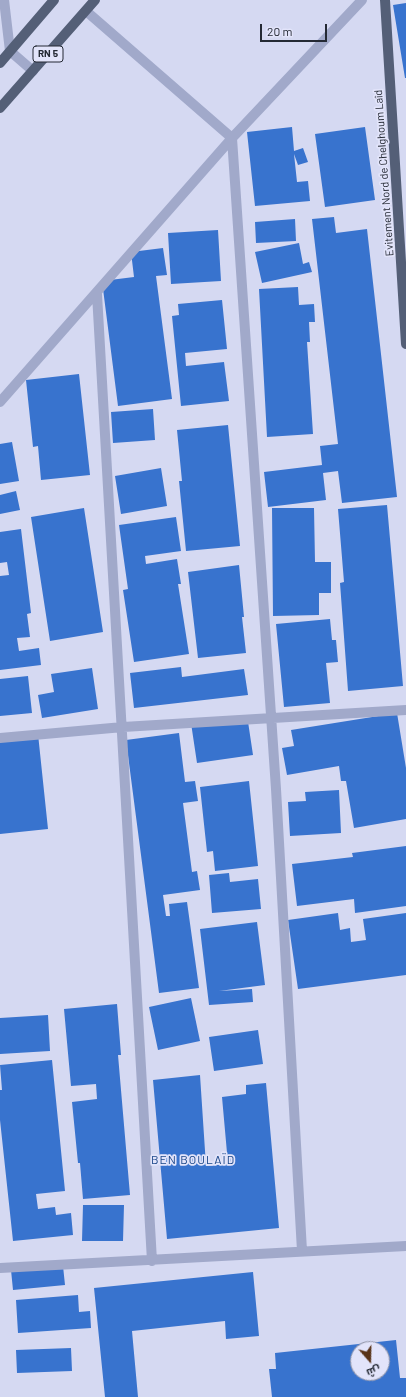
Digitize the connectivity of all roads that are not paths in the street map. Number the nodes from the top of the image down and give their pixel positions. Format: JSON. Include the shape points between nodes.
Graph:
{"nodes":[{"id":1,"x":4,"y":0,"type":"edge"},
{"id":2,"x":54,"y":0,"type":"edge"},
{"id":3,"x":96,"y":0,"type":"edge"},
{"id":4,"x":362,"y":0,"type":"edge"},
{"id":5,"x":385,"y":0,"type":"edge"},
{"id":6,"x":86,"y":11,"type":"junction"},
{"id":7,"x":10,"y":51,"type":"junction"},
{"id":8,"x":0,"y":63,"type":"edge"},
{"id":9,"x":33,"y":71,"type":"junction"},
{"id":10,"x":0,"y":108,"type":"edge"},
{"id":11,"x":232,"y":138,"type":"junction"},
{"id":12,"x":97,"y":294,"type":"junction"},
{"id":13,"x":406,"y":344,"type":"edge"},
{"id":14,"x":0,"y":402,"type":"edge"},
{"id":15,"x":406,"y":710,"type":"edge"},
{"id":16,"x":271,"y":720,"type":"junction"},
{"id":17,"x":122,"y":728,"type":"junction"},
{"id":18,"x":0,"y":738,"type":"edge"},
{"id":19,"x":406,"y":1246,"type":"edge"},
{"id":20,"x":302,"y":1251,"type":"junction"},
{"id":21,"x":152,"y":1261,"type":"junction"},
{"id":22,"x":0,"y":1268,"type":"edge"}],
"edges":[{"from":1,"to":7,"type":"street"},
{"from":2,"to":7,"type":"main road","number":"RN 5"},
{"from":3,"to":6,"type":"main road","number":"RN 5"},
{"from":4,"to":11,"type":"street"},
{"from":5,"to":13,"type":"main road","name":"Evitement Nord de Chelghoum Laîd"},
{"from":6,"to":9,"type":"main road","number":"RN 5"},
{"from":6,"to":11,"type":"street"},
{"from":7,"to":8,"type":"main road","number":"RN 5"},
{"from":7,"to":9,"type":"street"},
{"from":9,"to":10,"type":"main road","number":"RN 5"},
{"from":11,"to":12,"type":"street"},
{"from":11,"to":16,"type":"street"},
{"from":12,"to":14,"type":"street"},
{"from":12,"to":17,"type":"street"},
{"from":15,"to":16,"type":"street"},
{"from":16,"to":17,"type":"street"},
{"from":16,"to":20,"type":"street"},
{"from":17,"to":18,"type":"street"},
{"from":17,"to":21,"type":"street"},
{"from":19,"to":20,"type":"street"},
{"from":20,"to":21,"type":"street"},
{"from":21,"to":22,"type":"street"}]}
